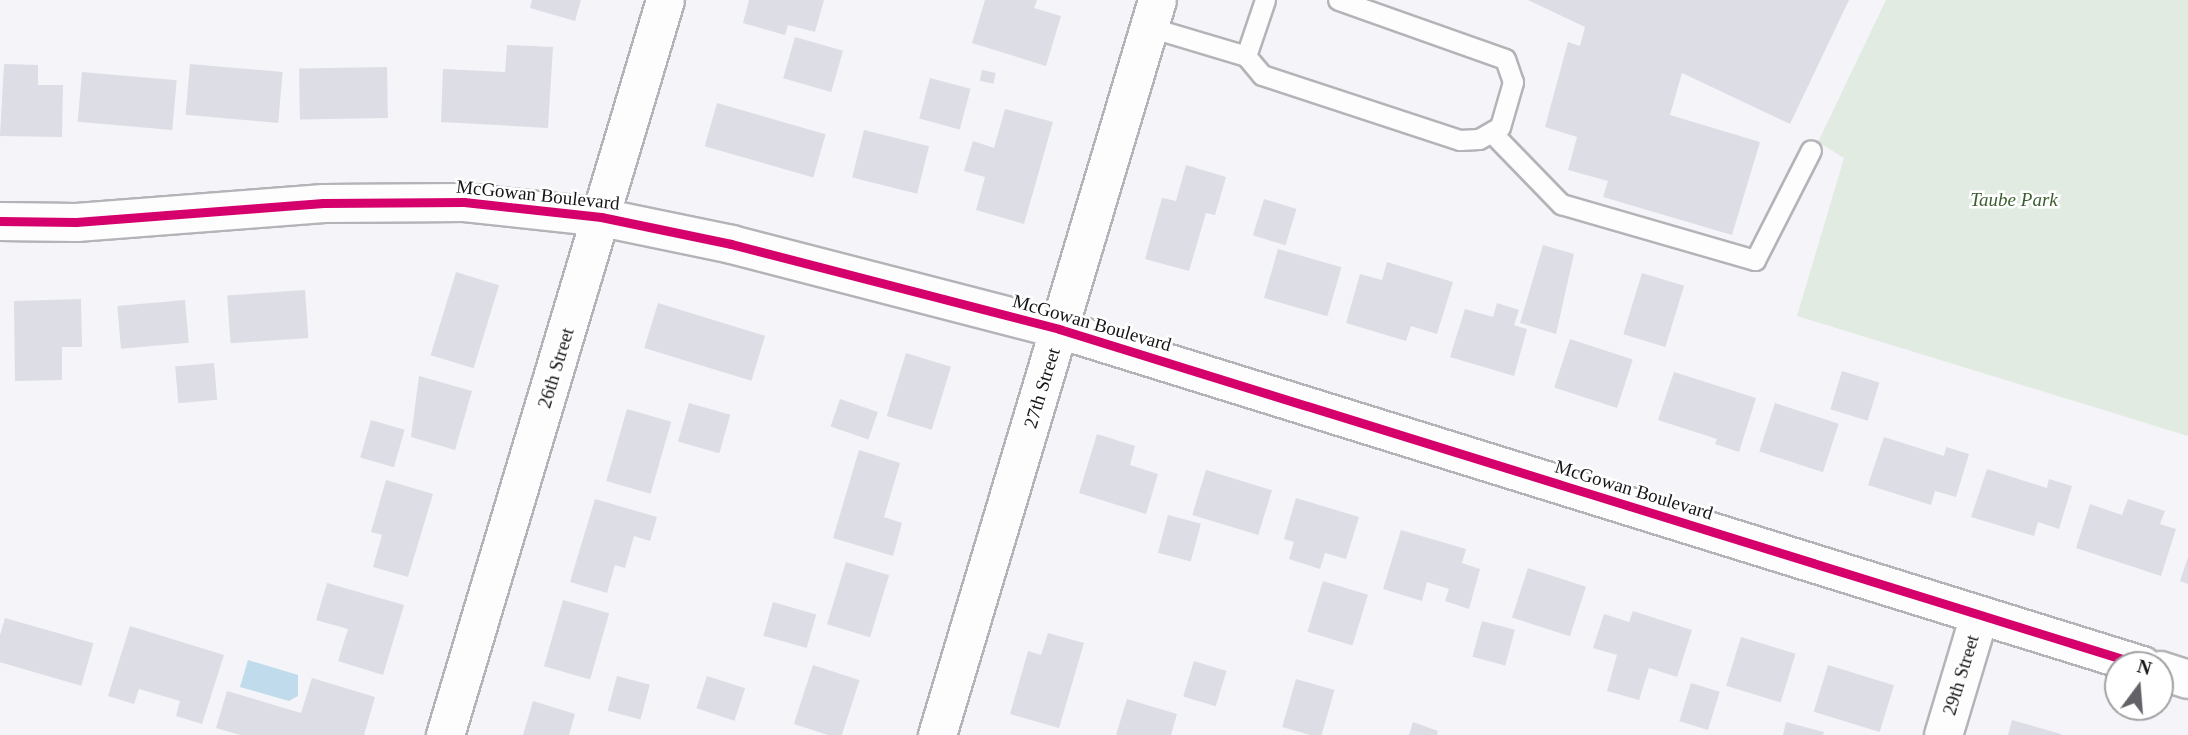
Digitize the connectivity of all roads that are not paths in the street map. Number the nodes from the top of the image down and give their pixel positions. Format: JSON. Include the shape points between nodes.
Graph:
{"nodes":[{"id":1,"x":665,"y":0,"type":"edge"},
{"id":2,"x":1265,"y":0,"type":"edge"},
{"id":3,"x":1338,"y":0,"type":"edge"},
{"id":4,"x":1153,"y":14,"type":"edge"},
{"id":5,"x":1246,"y":56,"type":"junction"},
{"id":6,"x":1493,"y":134,"type":"junction"},
{"id":7,"x":1811,"y":150,"type":"dead end"},
{"id":8,"x":601,"y":217,"type":"junction"},
{"id":9,"x":0,"y":221,"type":"edge"},
{"id":10,"x":1059,"y":330,"type":"junction"},
{"id":11,"x":1979,"y":615,"type":"junction"},
{"id":12,"x":2104,"y":653,"type":"edge"},
{"id":13,"x":445,"y":735,"type":"edge"},
{"id":14,"x":937,"y":735,"type":"edge"},
{"id":15,"x":1943,"y":735,"type":"edge"}],
"edges":[{"from":1,"to":8,"type":"street","name":"26th Street"},
{"from":2,"to":5,"type":"lane"},
{"from":3,"to":6,"type":"lane","via":[[1505,59],[1513,82]]},
{"from":4,"to":5,"type":"lane"},
{"from":4,"to":10,"type":"street","name":"27th Street"},
{"from":5,"to":6,"type":"lane","via":[[1262,75],[1460,140]]},
{"from":6,"to":7,"type":"lane","via":[[1561,204],[1755,260]]},
{"from":8,"to":9,"type":"street","name":"McGowan Boulevard","via":[[464,202],[323,203],[76,222]]},
{"from":8,"to":10,"type":"street","name":"McGowan Boulevard","via":[[731,244]]},
{"from":8,"to":13,"type":"street","name":"26th Street"},
{"from":10,"to":11,"type":"street","name":"McGowan Boulevard"},
{"from":10,"to":14,"type":"street","name":"27th Street"},
{"from":11,"to":12,"type":"street","name":"McGowan Boulevard"},
{"from":11,"to":15,"type":"street","name":"29th Street"}]}
